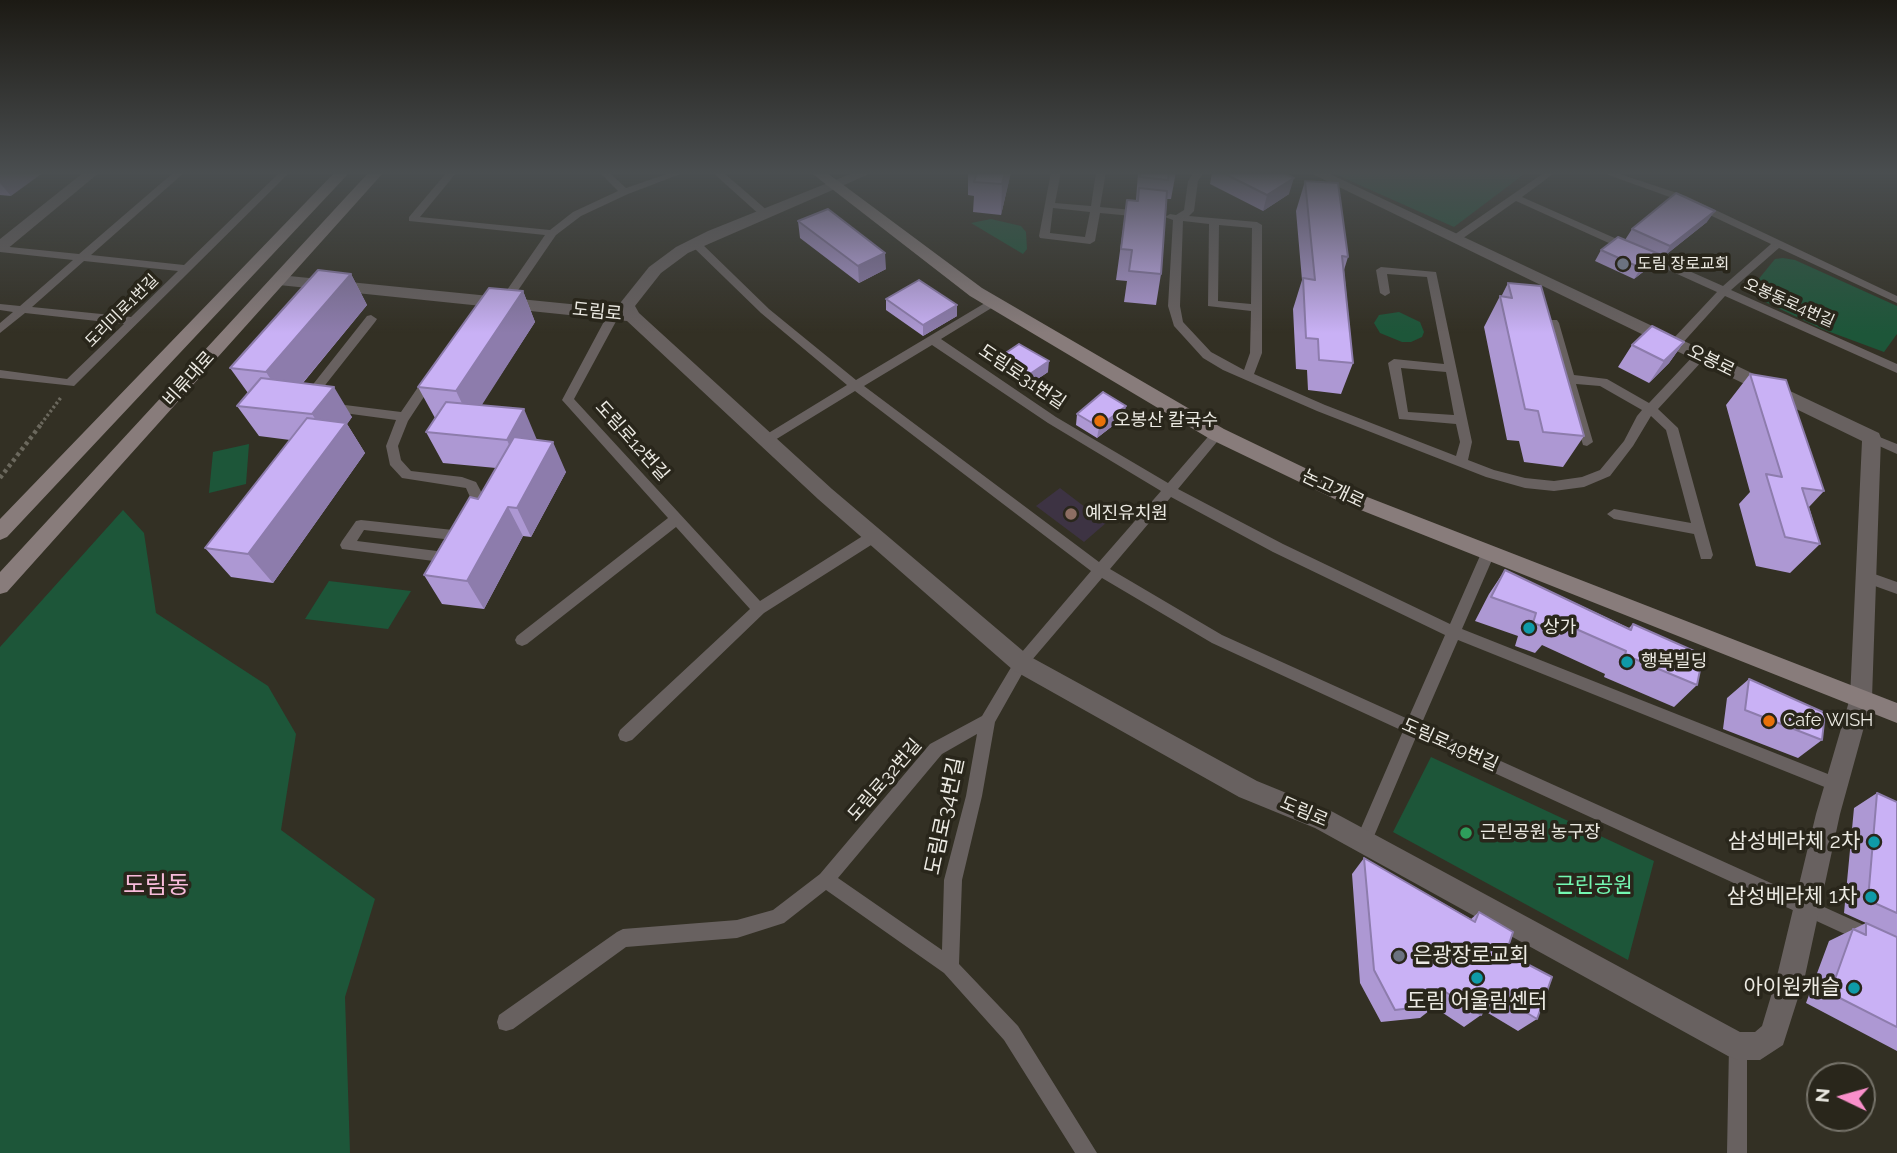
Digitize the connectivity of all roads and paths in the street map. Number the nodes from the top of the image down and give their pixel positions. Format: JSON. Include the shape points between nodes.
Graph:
{"nodes":[{"id":1,"x":27,"y":226,"type":"edge"},
{"id":2,"x":118,"y":226,"type":"edge"},
{"id":3,"x":231,"y":226,"type":"edge"},
{"id":4,"x":292,"y":226,"type":"edge"},
{"id":5,"x":328,"y":226,"type":"edge"},
{"id":6,"x":481,"y":226,"type":"edge"},
{"id":7,"x":561,"y":226,"type":"edge"},
{"id":8,"x":737,"y":226,"type":"edge"},
{"id":9,"x":888,"y":226,"type":"edge"},
{"id":10,"x":1046,"y":226,"type":"edge"},
{"id":11,"x":1092,"y":226,"type":"edge"},
{"id":12,"x":1177,"y":226,"type":"edge"},
{"id":13,"x":1214,"y":226,"type":"edge"},
{"id":14,"x":1257,"y":226,"type":"edge"},
{"id":15,"x":1427,"y":226,"type":"edge"},
{"id":16,"x":1474,"y":226,"type":"edge"},
{"id":17,"x":1579,"y":226,"type":"edge"},
{"id":18,"x":1738,"y":226,"type":"edge"},
{"id":19,"x":552,"y":233,"type":"junction"},
{"id":20,"x":1455,"y":239,"type":"junction"},
{"id":21,"x":695,"y":243,"type":"junction"},
{"id":22,"x":1776,"y":245,"type":"junction"},
{"id":23,"x":0,"y":248,"type":"edge"},
{"id":24,"x":82,"y":257,"type":"junction"},
{"id":25,"x":187,"y":269,"type":"junction"},
{"id":26,"x":279,"y":280,"type":"junction"},
{"id":27,"x":1724,"y":291,"type":"junction"},
{"id":28,"x":1385,"y":293,"type":"dead end"},
{"id":29,"x":1897,"y":300,"type":"edge"},
{"id":30,"x":994,"y":302,"type":"junction"},
{"id":31,"x":504,"y":303,"type":"junction"},
{"id":32,"x":0,"y":307,"type":"edge"},
{"id":33,"x":1256,"y":308,"type":"junction"},
{"id":34,"x":23,"y":309,"type":"junction"},
{"id":35,"x":623,"y":315,"type":"junction"},
{"id":36,"x":371,"y":320,"type":"dead end"},
{"id":37,"x":134,"y":321,"type":"junction"},
{"id":38,"x":1553,"y":323,"type":"edge"},
{"id":39,"x":0,"y":329,"type":"edge"},
{"id":40,"x":932,"y":340,"type":"junction"},
{"id":41,"x":1675,"y":344,"type":"junction"},
{"id":42,"x":1700,"y":356,"type":"junction"},
{"id":43,"x":441,"y":363,"type":"edge"},
{"id":44,"x":1451,"y":369,"type":"junction"},
{"id":45,"x":1897,"y":369,"type":"edge"},
{"id":46,"x":0,"y":374,"type":"edge"},
{"id":47,"x":1247,"y":376,"type":"junction"},
{"id":48,"x":1569,"y":379,"type":"junction"},
{"id":49,"x":71,"y":383,"type":"junction"},
{"id":50,"x":856,"y":386,"type":"junction"},
{"id":51,"x":1650,"y":409,"type":"junction"},
{"id":52,"x":404,"y":417,"type":"junction"},
{"id":53,"x":1461,"y":420,"type":"junction"},
{"id":54,"x":1217,"y":434,"type":"junction"},
{"id":55,"x":1872,"y":438,"type":"junction"},
{"id":56,"x":766,"y":440,"type":"junction"},
{"id":57,"x":1587,"y":442,"type":"dead end"},
{"id":58,"x":1897,"y":449,"type":"edge"},
{"id":59,"x":1461,"y":462,"type":"junction"},
{"id":60,"x":0,"y":478,"type":"edge"},
{"id":61,"x":1169,"y":490,"type":"junction"},
{"id":62,"x":1614,"y":514,"type":"dead end"},
{"id":63,"x":676,"y":519,"type":"junction"},
{"id":64,"x":1699,"y":530,"type":"junction"},
{"id":65,"x":0,"y":532,"type":"edge"},
{"id":66,"x":453,"y":536,"type":"junction"},
{"id":67,"x":874,"y":536,"type":"junction"},
{"id":68,"x":1488,"y":553,"type":"junction"},
{"id":69,"x":1706,"y":555,"type":"dead end"},
{"id":70,"x":1100,"y":570,"type":"junction"},
{"id":71,"x":1866,"y":577,"type":"junction"},
{"id":72,"x":0,"y":586,"type":"edge"},
{"id":73,"x":1897,"y":588,"type":"edge"},
{"id":74,"x":759,"y":609,"type":"junction"},
{"id":75,"x":1454,"y":632,"type":"junction"},
{"id":76,"x":522,"y":640,"type":"dead end"},
{"id":77,"x":1021,"y":663,"type":"junction"},
{"id":78,"x":1861,"y":698,"type":"junction"},
{"id":79,"x":1897,"y":713,"type":"edge"},
{"id":80,"x":987,"y":721,"type":"junction"},
{"id":81,"x":1412,"y":728,"type":"junction"},
{"id":82,"x":626,"y":735,"type":"dead end"},
{"id":83,"x":1837,"y":785,"type":"junction"},
{"id":84,"x":1363,"y":842,"type":"junction"},
{"id":85,"x":826,"y":880,"type":"junction"},
{"id":86,"x":1807,"y":907,"type":"junction"},
{"id":87,"x":1897,"y":949,"type":"edge"},
{"id":88,"x":950,"y":967,"type":"junction"},
{"id":89,"x":506,"y":1022,"type":"dead end"},
{"id":90,"x":1749,"y":1046,"type":"junction"},
{"id":91,"x":1087,"y":1153,"type":"edge"},
{"id":92,"x":1737,"y":1153,"type":"edge"}],
"edges":[{"from":1,"to":23,"type":"street"},
{"from":2,"to":24,"type":"lane"},
{"from":3,"to":25,"type":"lane","name":"도리미로1번길"},
{"from":4,"to":65,"type":"main road","name":"비류대로"},
{"from":5,"to":26,"type":"main road","name":"비류대로"},
{"from":6,"to":19,"type":"lane"},
{"from":7,"to":19,"type":"lane"},
{"from":8,"to":21,"type":"street"},
{"from":9,"to":30,"type":"main road","name":"논고개로"},
{"from":10,"to":11,"type":"lane","via":[[1044,236],[1090,241]]},
{"from":12,"to":47,"type":"lane","via":[[1172,297],[1178,323],[1207,355]]},
{"from":13,"to":33,"type":"lane","via":[[1212,304]]},
{"from":14,"to":33,"type":"lane"},
{"from":15,"to":20,"type":"street","name":"오봉로"},
{"from":16,"to":20,"type":"lane"},
{"from":17,"to":27,"type":"lane","name":"오봉동로4번길"},
{"from":18,"to":22,"type":"lane"},
{"from":19,"to":31,"type":"lane"},
{"from":20,"to":41,"type":"street","name":"오봉로"},
{"from":21,"to":35,"type":"street","via":[[655,270]]},
{"from":21,"to":50,"type":"lane","via":[[765,311]]},
{"from":22,"to":27,"type":"lane"},
{"from":22,"to":29,"type":"lane"},
{"from":23,"to":24,"type":"lane"},
{"from":24,"to":25,"type":"lane"},
{"from":24,"to":34,"type":"lane"},
{"from":25,"to":37,"type":"lane","name":"도리미로1번길"},
{"from":26,"to":31,"type":"street","name":"도림로","via":[[480,306]]},
{"from":26,"to":72,"type":"main road","name":"비류대로"},
{"from":27,"to":41,"type":"lane"},
{"from":27,"to":45,"type":"lane","name":"오봉동로4번길"},
{"from":28,"to":44,"type":"lane","via":[[1381,270],[1432,274]]},
{"from":30,"to":40,"type":"lane"},
{"from":30,"to":54,"type":"main road","name":"논고개로"},
{"from":31,"to":35,"type":"street","name":"도림로"},
{"from":32,"to":34,"type":"lane"},
{"from":33,"to":47,"type":"lane","via":[[1256,353]]},
{"from":34,"to":37,"type":"lane"},
{"from":34,"to":39,"type":"lane"},
{"from":35,"to":56,"type":"street","name":"도림로"},
{"from":35,"to":63,"type":"lane","name":"도림로12번길","via":[[568,400]]},
{"from":36,"to":52,"type":"lane","via":[[304,404]]},
{"from":37,"to":49,"type":"lane","name":"도리미로1번길"},
{"from":38,"to":48,"type":"lane"},
{"from":40,"to":50,"type":"lane"},
{"from":40,"to":61,"type":"lane","name":"도림로31번길"},
{"from":41,"to":42,"type":"street","name":"오봉로"},
{"from":42,"to":51,"type":"lane"},
{"from":42,"to":55,"type":"street","name":"오봉로"},
{"from":43,"to":52,"type":"lane"},
{"from":44,"to":53,"type":"lane"},
{"from":44,"to":53,"type":"lane","via":[[1394,363],[1403,416]]},
{"from":46,"to":49,"type":"lane"},
{"from":47,"to":59,"type":"lane"},
{"from":48,"to":51,"type":"lane","via":[[1603,382]]},
{"from":48,"to":57,"type":"lane"},
{"from":49,"to":60,"type":"path"},
{"from":50,"to":56,"type":"lane"},
{"from":50,"to":70,"type":"lane"},
{"from":51,"to":59,"type":"lane","via":[[1605,473],[1584,482],[1525,483]]},
{"from":51,"to":64,"type":"lane","via":[[1672,428]]},
{"from":52,"to":66,"type":"lane","via":[[392,446],[395,462],[407,475],[471,485],[477,497]]},
{"from":53,"to":59,"type":"lane","via":[[1466,442]]},
{"from":54,"to":61,"type":"lane"},
{"from":54,"to":68,"type":"main road","name":"논고개로","via":[[1350,498]]},
{"from":55,"to":58,"type":"lane"},
{"from":55,"to":71,"type":"street"},
{"from":56,"to":67,"type":"street","name":"도림로"},
{"from":61,"to":70,"type":"lane"},
{"from":61,"to":75,"type":"lane"},
{"from":62,"to":64,"type":"lane"},
{"from":63,"to":74,"type":"lane","name":"도림로12번길"},
{"from":63,"to":76,"type":"lane"},
{"from":64,"to":69,"type":"lane"},
{"from":66,"to":66,"type":"lane","via":[[441,556],[347,545],[361,525]]},
{"from":67,"to":74,"type":"lane"},
{"from":67,"to":77,"type":"street","name":"도림로"},
{"from":68,"to":75,"type":"lane"},
{"from":68,"to":78,"type":"main road","name":"논고개로"},
{"from":70,"to":77,"type":"lane"},
{"from":70,"to":81,"type":"lane","name":"도림로49번길","via":[[1217,639]]},
{"from":71,"to":73,"type":"lane"},
{"from":71,"to":78,"type":"street"},
{"from":74,"to":82,"type":"lane"},
{"from":75,"to":81,"type":"lane"},
{"from":75,"to":83,"type":"lane"},
{"from":77,"to":80,"type":"lane","name":"도림로34번길"},
{"from":77,"to":84,"type":"street","name":"도림로","via":[[1248,789],[1324,820]]},
{"from":78,"to":79,"type":"main road","name":"논고개로"},
{"from":78,"to":83,"type":"street"},
{"from":80,"to":85,"type":"lane","name":"도림로32번길","via":[[936,750]]},
{"from":80,"to":88,"type":"lane","name":"도림로34번길","via":[[953,880]]},
{"from":81,"to":84,"type":"lane"},
{"from":81,"to":86,"type":"lane","name":"도림로49번길"},
{"from":83,"to":86,"type":"street"},
{"from":84,"to":90,"type":"street","name":"도림로"},
{"from":85,"to":88,"type":"lane"},
{"from":85,"to":89,"type":"lane","name":"도림로32번길","via":[[778,917],[755,926],[623,938]]},
{"from":86,"to":87,"type":"lane","name":"도림로49번길"},
{"from":86,"to":90,"type":"street","via":[[1773,1035]]},
{"from":88,"to":91,"type":"lane","via":[[1011,1033]]},
{"from":90,"to":92,"type":"lane"}]}
